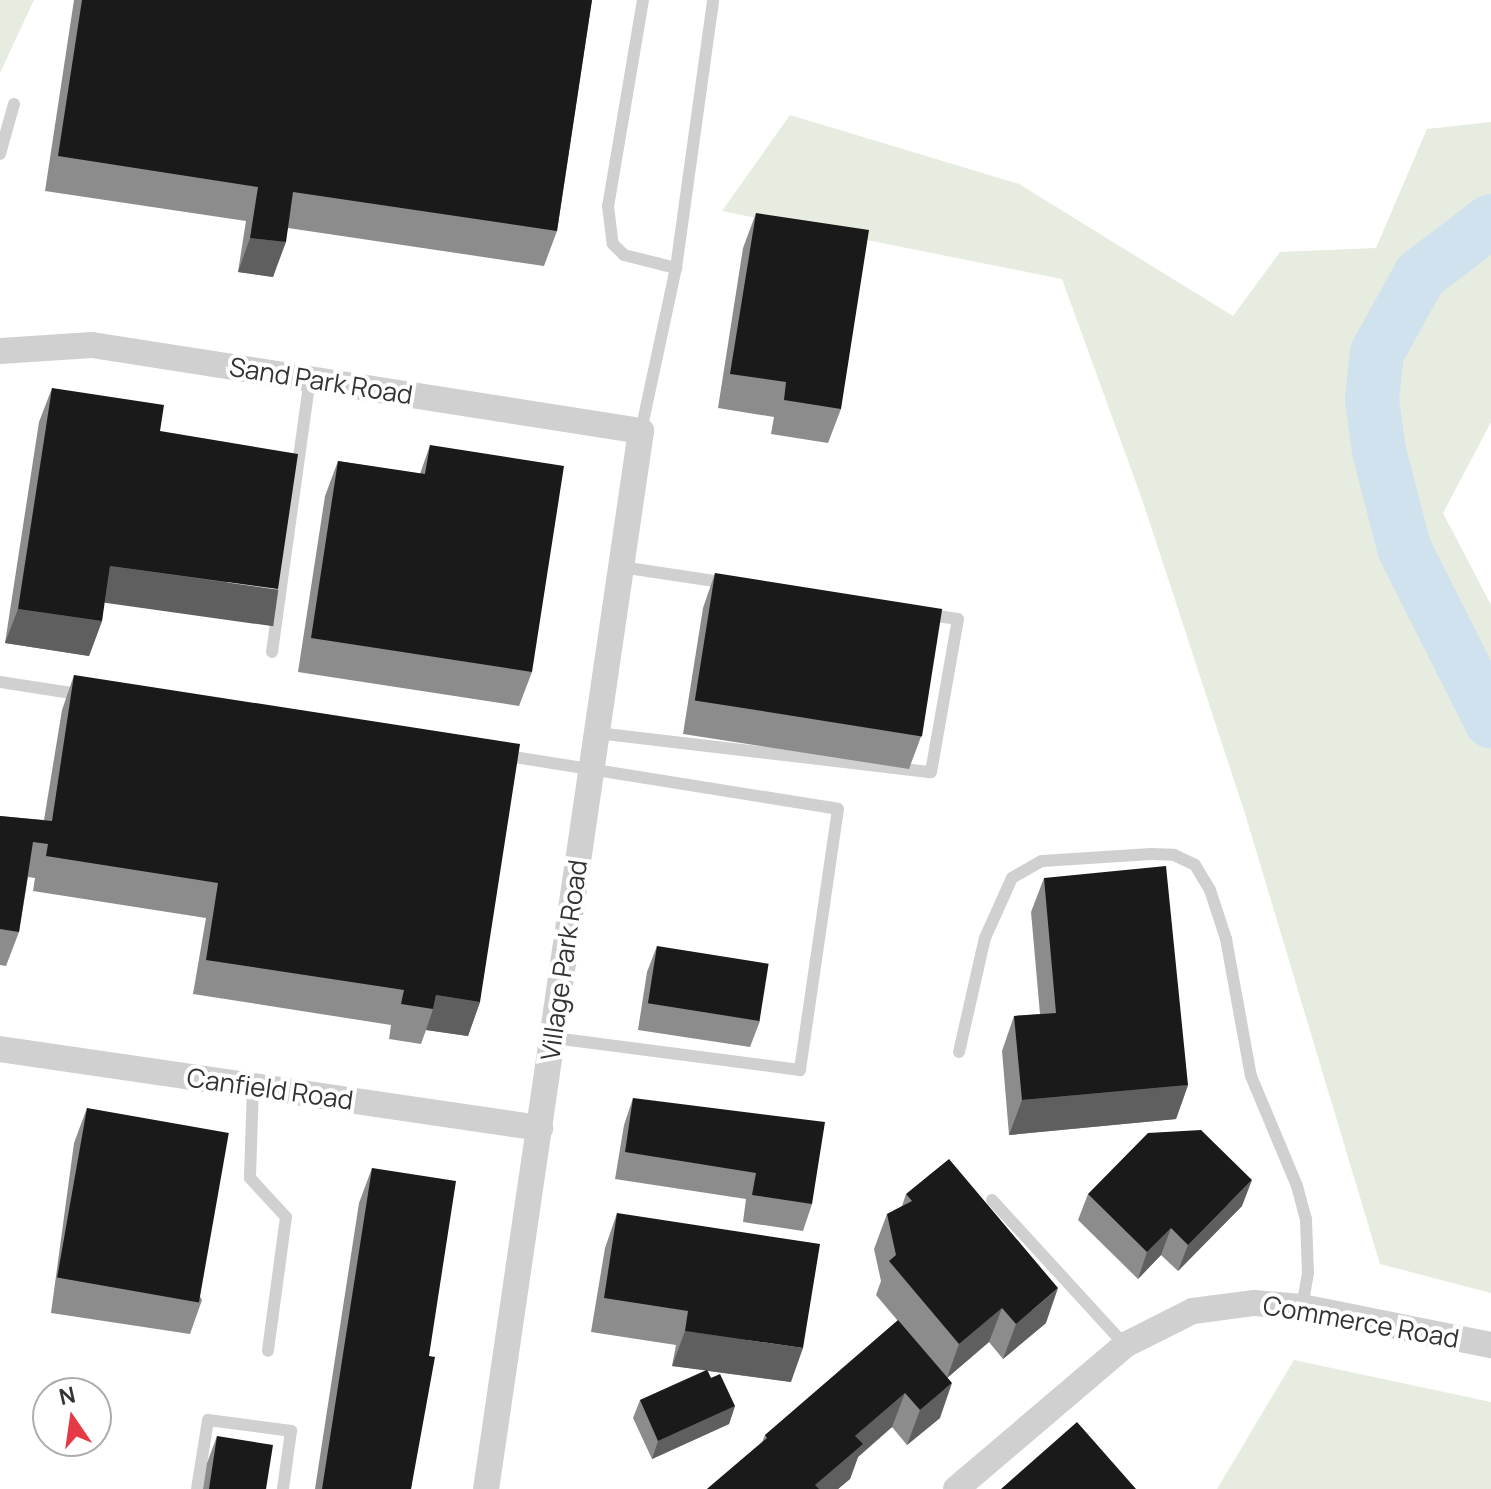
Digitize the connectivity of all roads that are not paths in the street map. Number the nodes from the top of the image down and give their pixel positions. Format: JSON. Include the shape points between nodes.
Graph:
{"nodes":[{"id":1,"x":643,"y":0,"type":"edge"},
{"id":2,"x":713,"y":0,"type":"edge"},
{"id":3,"x":14,"y":104,"type":"dead end"},
{"id":4,"x":0,"y":154,"type":"edge"},
{"id":5,"x":676,"y":268,"type":"junction"},
{"id":6,"x":0,"y":351,"type":"edge"},
{"id":7,"x":310,"y":379,"type":"junction"},
{"id":8,"x":641,"y":431,"type":"junction"},
{"id":9,"x":621,"y":567,"type":"junction"},
{"id":10,"x":743,"y":586,"type":"edge"},
{"id":11,"x":912,"y":612,"type":"edge"},
{"id":12,"x":272,"y":652,"type":"dead end"},
{"id":13,"x":0,"y":682,"type":"edge"},
{"id":14,"x":92,"y":696,"type":"edge"},
{"id":15,"x":597,"y":733,"type":"junction"},
{"id":16,"x":490,"y":754,"type":"edge"},
{"id":17,"x":592,"y":769,"type":"junction"},
{"id":18,"x":552,"y":1038,"type":"junction"},
{"id":19,"x":0,"y":1049,"type":"edge"},
{"id":20,"x":959,"y":1052,"type":"dead end"},
{"id":21,"x":253,"y":1086,"type":"junction"},
{"id":22,"x":540,"y":1128,"type":"junction"},
{"id":23,"x":992,"y":1200,"type":"dead end"},
{"id":24,"x":1302,"y":1307,"type":"junction"},
{"id":25,"x":1125,"y":1345,"type":"junction"},
{"id":26,"x":1488,"y":1345,"type":"edge"},
{"id":27,"x":268,"y":1351,"type":"dead end"},
{"id":28,"x":197,"y":1489,"type":"edge"},
{"id":29,"x":283,"y":1489,"type":"edge"},
{"id":30,"x":486,"y":1489,"type":"edge"},
{"id":31,"x":956,"y":1489,"type":"edge"}],
"edges":[{"from":1,"to":5,"type":"lane","via":[[608,206],[613,244],[624,255]]},
{"from":2,"to":5,"type":"lane"},
{"from":3,"to":4,"type":"lane"},
{"from":5,"to":8,"type":"lane"},
{"from":6,"to":7,"type":"street","name":"Sand Park Road","via":[[92,345]]},
{"from":7,"to":8,"type":"street","name":"Sand Park Road"},
{"from":7,"to":12,"type":"lane"},
{"from":8,"to":9,"type":"street","name":"Village Park Road"},
{"from":9,"to":10,"type":"lane"},
{"from":9,"to":15,"type":"street","name":"Village Park Road"},
{"from":11,"to":15,"type":"lane","via":[[958,619],[931,772]]},
{"from":13,"to":14,"type":"lane"},
{"from":15,"to":17,"type":"street","name":"Village Park Road"},
{"from":16,"to":17,"type":"lane"},
{"from":17,"to":18,"type":"street","name":"Village Park Road"},
{"from":17,"to":18,"type":"lane","via":[[838,809],[800,1070]]},
{"from":18,"to":22,"type":"street","name":"Village Park Road"},
{"from":19,"to":21,"type":"street","name":"Canfield Road"},
{"from":20,"to":24,"type":"lane","via":[[985,938],[1012,878],[1042,861],[1151,854],[1174,855],[1195,865],[1210,890],[1226,939],[1251,1076],[1306,1219],[1308,1273]]},
{"from":21,"to":22,"type":"street","name":"Canfield Road"},
{"from":21,"to":27,"type":"lane","via":[[250,1178],[286,1217]]},
{"from":22,"to":30,"type":"street","name":"Village Park Road"},
{"from":23,"to":25,"type":"lane"},
{"from":24,"to":25,"type":"street","name":"Commerce Road","via":[[1223,1305],[1170,1319]]},
{"from":24,"to":26,"type":"street","name":"Commerce Road"},
{"from":25,"to":31,"type":"street","name":"Commerce Road"},
{"from":28,"to":29,"type":"lane","via":[[208,1420],[291,1431]]}]}
